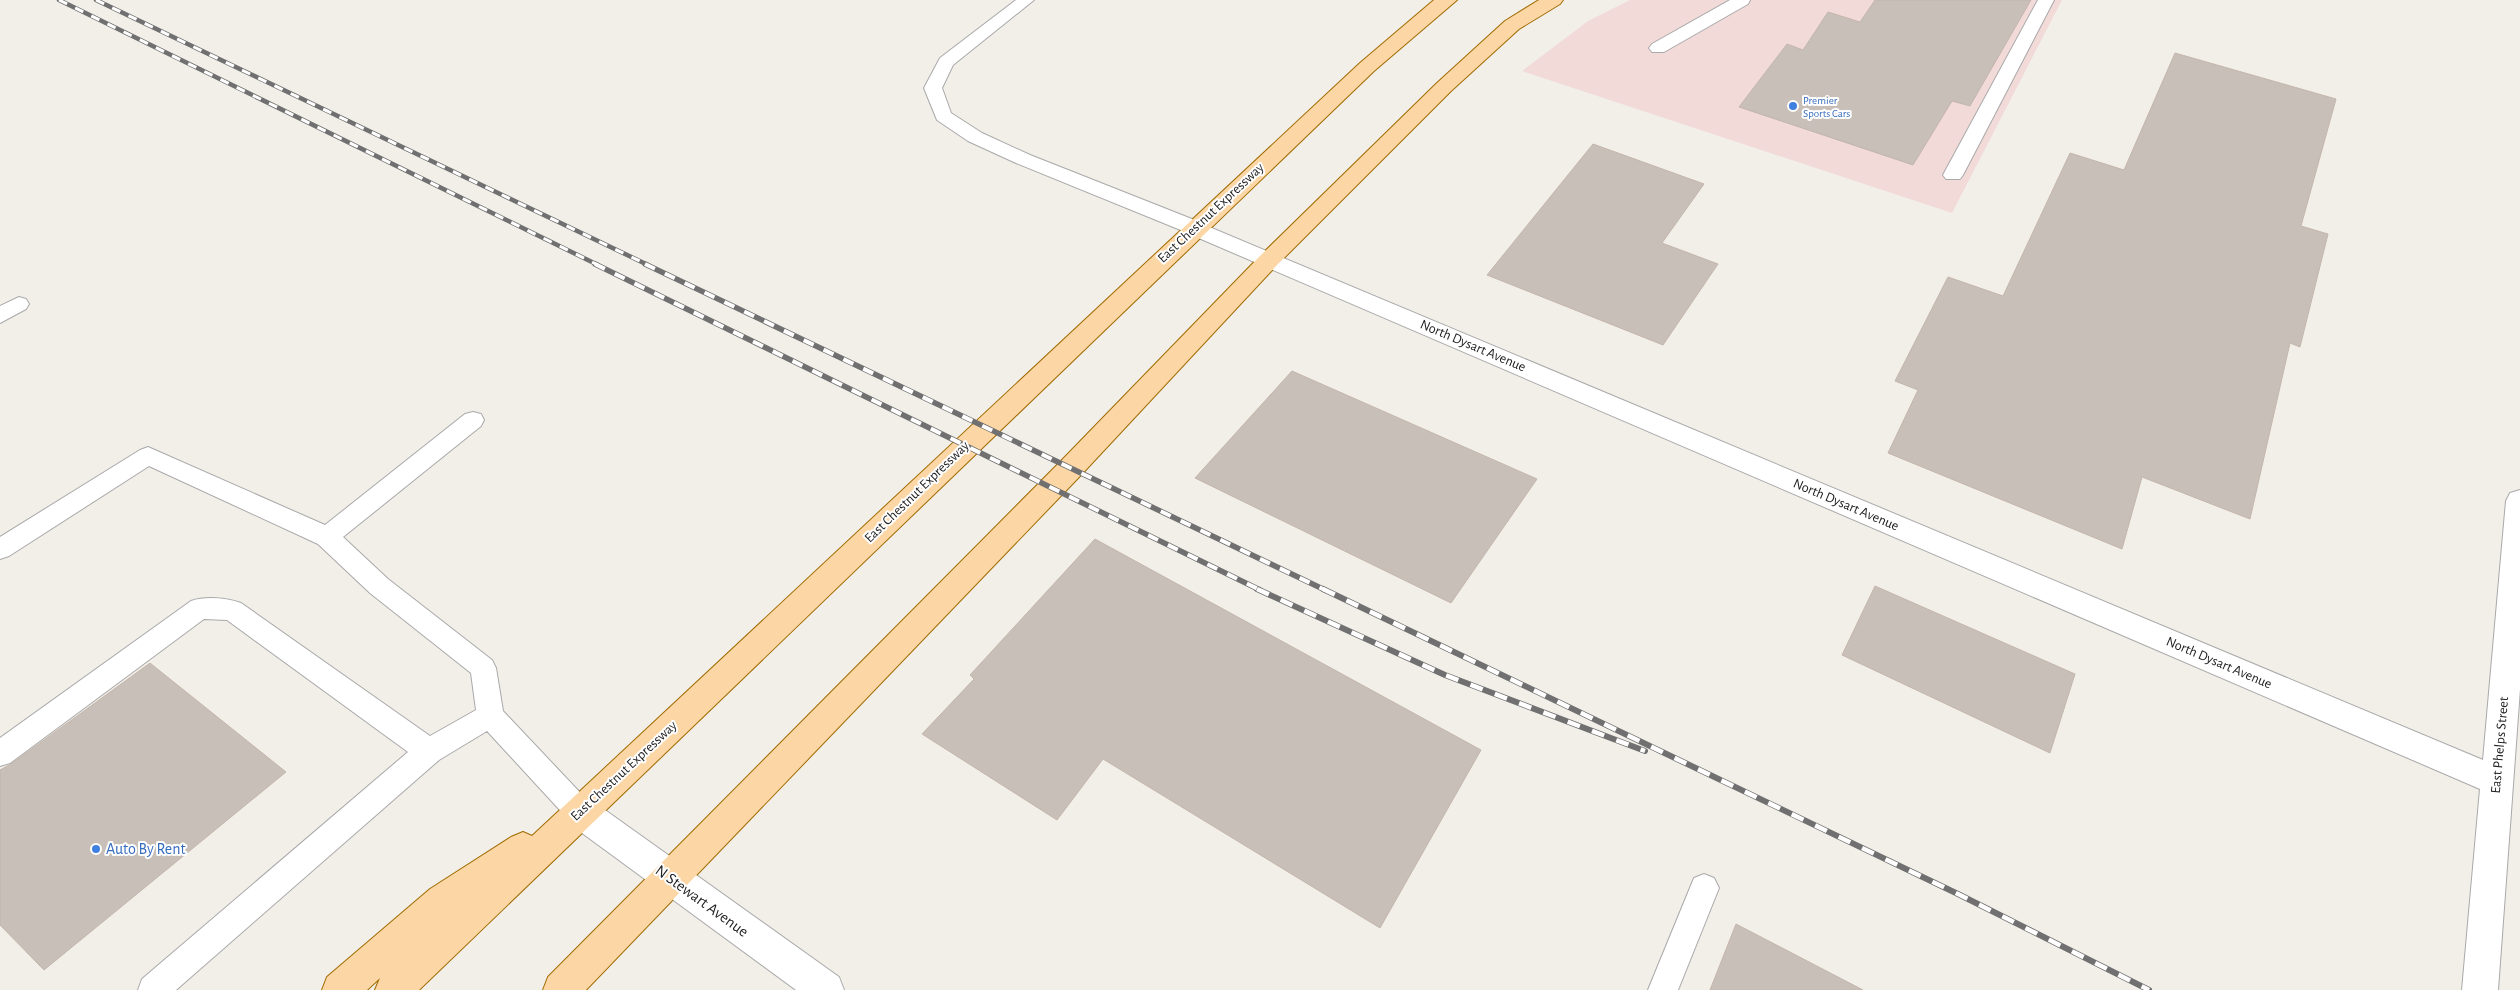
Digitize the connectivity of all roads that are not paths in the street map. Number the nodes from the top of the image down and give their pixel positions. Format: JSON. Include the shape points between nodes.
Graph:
{"nodes":[{"id":1,"x":1026,"y":0,"type":"edge"},
{"id":2,"x":1447,"y":0,"type":"edge"},
{"id":3,"x":1553,"y":0,"type":"edge"},
{"id":4,"x":1742,"y":0,"type":"edge"},
{"id":5,"x":2046,"y":0,"type":"edge"},
{"id":6,"x":1658,"y":48,"type":"dead end"},
{"id":7,"x":1953,"y":175,"type":"dead end"},
{"id":8,"x":1195,"y":228,"type":"junction"},
{"id":9,"x":1269,"y":260,"type":"junction"},
{"id":10,"x":20,"y":304,"type":"dead end"},
{"id":11,"x":0,"y":316,"type":"edge"},
{"id":12,"x":473,"y":420,"type":"dead end"},
{"id":13,"x":2520,"y":500,"type":"edge"},
{"id":14,"x":327,"y":537,"type":"junction"},
{"id":15,"x":0,"y":549,"type":"edge"},
{"id":16,"x":490,"y":716,"type":"junction"},
{"id":17,"x":429,"y":750,"type":"junction"},
{"id":18,"x":0,"y":754,"type":"edge"},
{"id":19,"x":2497,"y":780,"type":"junction"},
{"id":20,"x":579,"y":811,"type":"junction"},
{"id":21,"x":671,"y":878,"type":"junction"},
{"id":22,"x":1704,"y":888,"type":"dead end"},
{"id":23,"x":153,"y":990,"type":"edge"},
{"id":24,"x":340,"y":990,"type":"edge"},
{"id":25,"x":393,"y":990,"type":"edge"},
{"id":26,"x":561,"y":990,"type":"edge"},
{"id":27,"x":826,"y":990,"type":"edge"},
{"id":28,"x":1663,"y":990,"type":"edge"},
{"id":29,"x":2480,"y":990,"type":"edge"}],
"edges":[{"from":1,"to":8,"type":"lane","via":[[946,62],[933,88],[943,116],[975,137],[1023,159]]},
{"from":2,"to":8,"type":"main road","name":"East Chestnut Expressway","via":[[1367,67]]},
{"from":3,"to":9,"type":"main road","via":[[1512,25],[1444,87]]},
{"from":4,"to":6,"type":"lane"},
{"from":5,"to":7,"type":"lane"},
{"from":8,"to":9,"type":"street","name":"North Dysart Avenue"},
{"from":8,"to":20,"type":"main road","name":"East Chestnut Expressway"},
{"from":9,"to":19,"type":"street","name":"North Dysart Avenue"},
{"from":9,"to":21,"type":"main road"},
{"from":10,"to":11,"type":"lane"},
{"from":12,"to":14,"type":"lane"},
{"from":13,"to":19,"type":"street","name":"East Phelps Street"},
{"from":14,"to":15,"type":"lane","via":[[148,456]]},
{"from":14,"to":16,"type":"lane","via":[[380,586],[483,668]]},
{"from":16,"to":17,"type":"lane"},
{"from":16,"to":20,"type":"lane"},
{"from":17,"to":18,"type":"lane","via":[[232,610],[200,608]]},
{"from":17,"to":23,"type":"lane"},
{"from":19,"to":29,"type":"street","name":"East Phelps Street"},
{"from":20,"to":21,"type":"street","name":"N Stewart Avenue"},
{"from":20,"to":24,"type":"main road","via":[[442,901]]},
{"from":20,"to":25,"type":"main road","name":"East Chestnut Expressway"},
{"from":21,"to":26,"type":"main road"},
{"from":21,"to":27,"type":"street","name":"N Stewart Avenue"},
{"from":22,"to":28,"type":"lane"}]}
